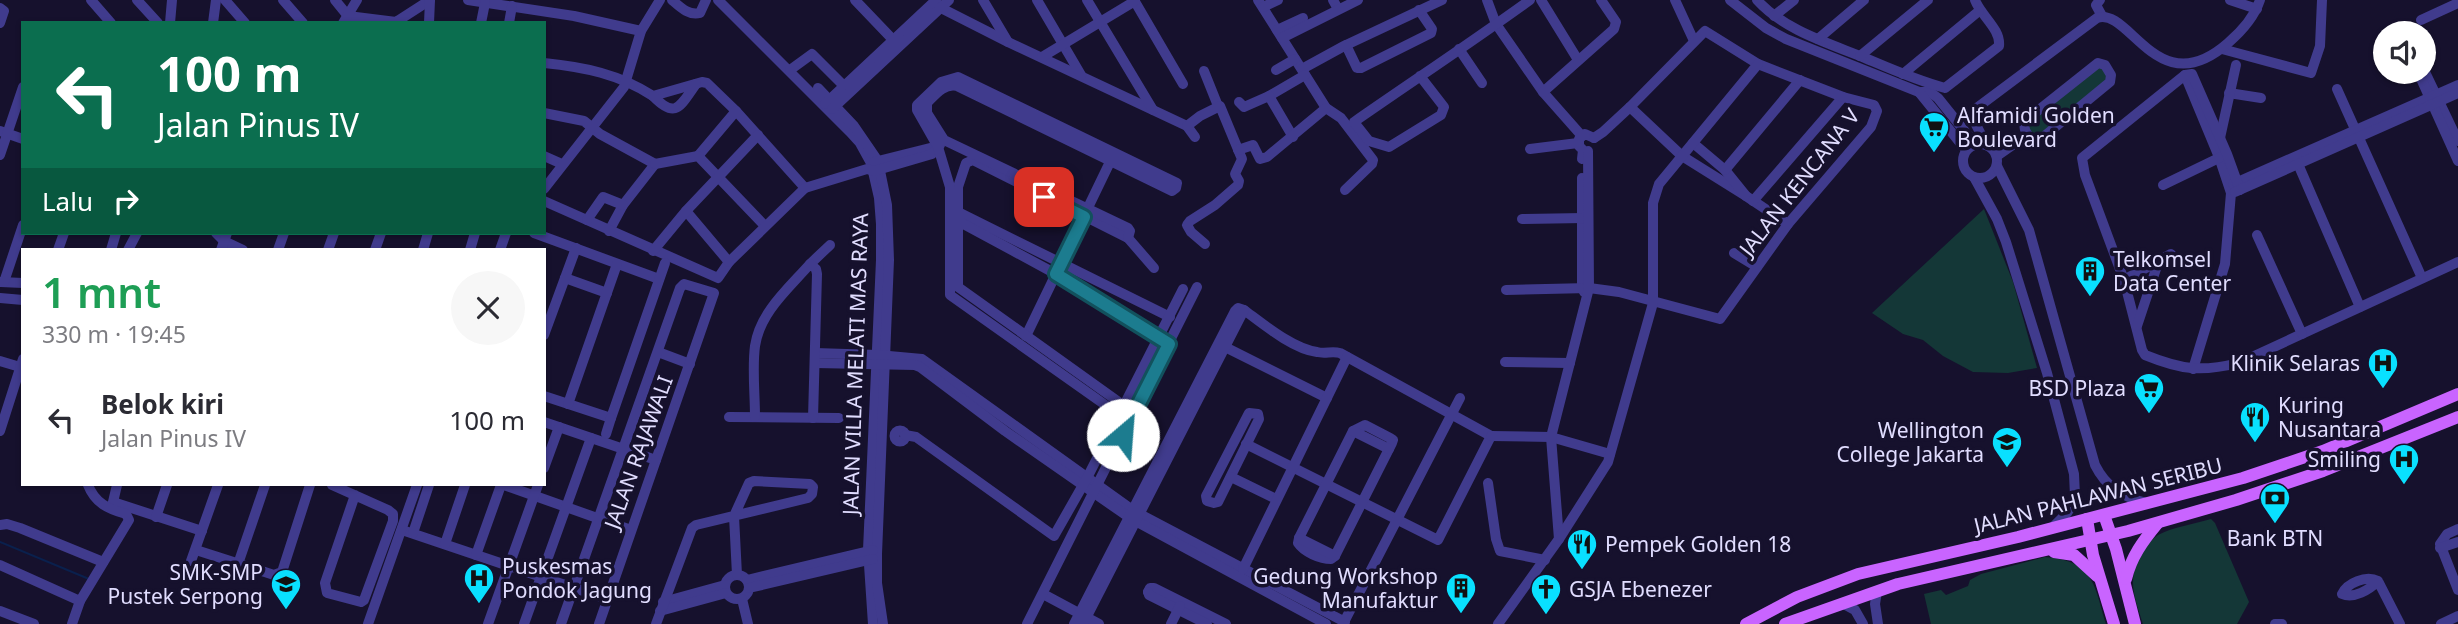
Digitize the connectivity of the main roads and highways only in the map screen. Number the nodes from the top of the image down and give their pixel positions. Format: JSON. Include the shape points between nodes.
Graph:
{"nodes":[{"id":1,"x":2458,"y":394,"type":"edge"},
{"id":2,"x":2458,"y":417,"type":"edge"},
{"id":3,"x":2105,"y":515,"type":"junction"},
{"id":4,"x":2087,"y":519,"type":"junction"},
{"id":5,"x":2157,"y":524,"type":"junction"},
{"id":6,"x":2112,"y":535,"type":"junction"},
{"id":7,"x":2090,"y":540,"type":"junction"},
{"id":8,"x":2032,"y":552,"type":"junction"},
{"id":9,"x":2100,"y":580,"type":"junction"},
{"id":10,"x":2125,"y":583,"type":"junction"},
{"id":11,"x":1746,"y":624,"type":"edge"},
{"id":12,"x":1785,"y":624,"type":"edge"},
{"id":13,"x":2114,"y":624,"type":"edge"},
{"id":14,"x":2134,"y":624,"type":"edge"}],
"edges":[{"from":1,"to":3,"type":"main road","name":"JALAN PAHLAWAN SERIBU","via":[[2316,454]]},
{"from":2,"to":5,"type":"main road","name":"JALAN PAHLAWAN SERIBU","via":[[2306,477]]},
{"from":3,"to":4,"type":"main road","name":"JALAN PAHLAWAN SERIBU"},
{"from":3,"to":6,"type":"main road"},
{"from":4,"to":7,"type":"main road"},
{"from":4,"to":11,"type":"main road","name":"JALAN PAHLAWAN SERIBU","via":[[1839,580]]},
{"from":5,"to":6,"type":"main road","name":"JALAN PAHLAWAN SERIBU"},
{"from":5,"to":10,"type":"main road","via":[[2129,565]]},
{"from":6,"to":7,"type":"main road","name":"JALAN PAHLAWAN SERIBU"},
{"from":6,"to":10,"type":"main road"},
{"from":7,"to":8,"type":"main road","name":"JALAN PAHLAWAN SERIBU"},
{"from":7,"to":9,"type":"main road"},
{"from":8,"to":9,"type":"main road","via":[[2074,555]]},
{"from":8,"to":12,"type":"main road","name":"JALAN PAHLAWAN SERIBU","via":[[1877,591]]},
{"from":9,"to":13,"type":"main road"},
{"from":10,"to":14,"type":"main road"},
{"from":13,"to":14,"type":"main road","via":[[2124,613]]}]}
